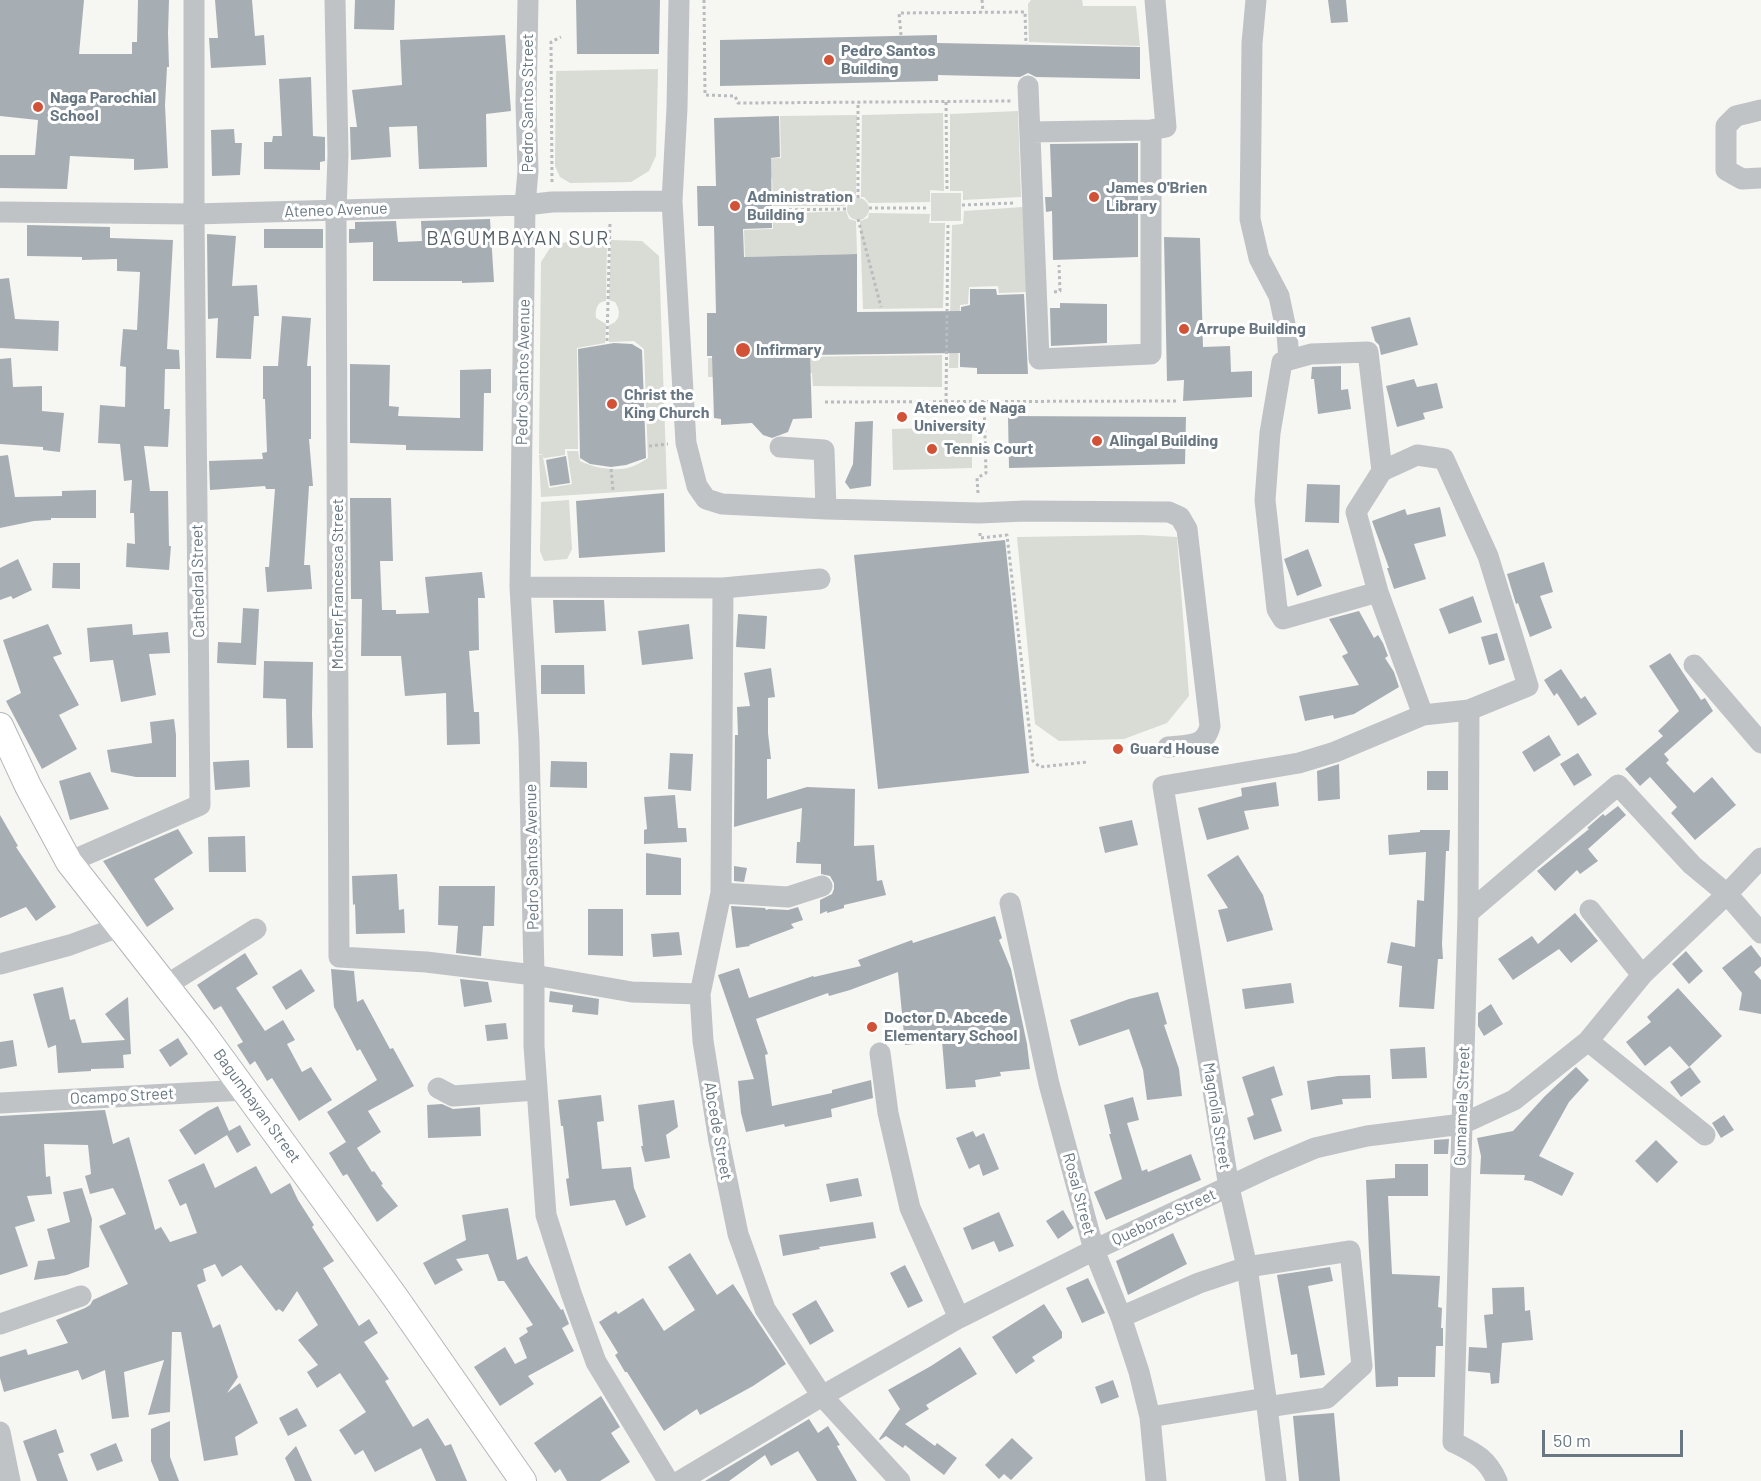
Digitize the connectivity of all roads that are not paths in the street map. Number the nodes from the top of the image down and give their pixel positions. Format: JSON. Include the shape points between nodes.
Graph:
{"nodes":[{"id":1,"x":194,"y":0,"type":"edge"},
{"id":2,"x":335,"y":0,"type":"edge"},
{"id":3,"x":528,"y":0,"type":"edge"},
{"id":4,"x":679,"y":0,"type":"edge"},
{"id":5,"x":1155,"y":0,"type":"edge"},
{"id":6,"x":1256,"y":0,"type":"edge"},
{"id":7,"x":1028,"y":95,"type":"road end"},
{"id":8,"x":1761,"y":110,"type":"edge"},
{"id":9,"x":1151,"y":130,"type":"junction"},
{"id":10,"x":1030,"y":132,"type":"junction"},
{"id":11,"x":1761,"y":178,"type":"edge"},
{"id":12,"x":672,"y":201,"type":"junction"},
{"id":13,"x":525,"y":205,"type":"junction"},
{"id":14,"x":336,"y":211,"type":"junction"},
{"id":15,"x":0,"y":212,"type":"edge"},
{"id":16,"x":194,"y":214,"type":"junction"},
{"id":17,"x":1289,"y":360,"type":"junction"},
{"id":18,"x":780,"y":447,"type":"dead end"},
{"id":19,"x":1382,"y":471,"type":"junction"},
{"id":20,"x":826,"y":509,"type":"junction"},
{"id":21,"x":820,"y":579,"type":"dead end"},
{"id":22,"x":520,"y":587,"type":"junction"},
{"id":23,"x":723,"y":588,"type":"junction"},
{"id":24,"x":1378,"y":591,"type":"junction"},
{"id":25,"x":1694,"y":665,"type":"dead end"},
{"id":26,"x":1469,"y":710,"type":"junction"},
{"id":27,"x":1423,"y":715,"type":"junction"},
{"id":28,"x":0,"y":726,"type":"edge"},
{"id":29,"x":1761,"y":744,"type":"edge"},
{"id":30,"x":1168,"y":747,"type":"dead end"},
{"id":31,"x":1761,"y":858,"type":"edge"},
{"id":32,"x":69,"y":862,"type":"junction"},
{"id":33,"x":822,"y":886,"type":"dead end"},
{"id":34,"x":721,"y":893,"type":"junction"},
{"id":35,"x":1726,"y":894,"type":"junction"},
{"id":36,"x":1010,"y":903,"type":"dead end"},
{"id":37,"x":1590,"y":910,"type":"dead end"},
{"id":38,"x":1468,"y":913,"type":"junction"},
{"id":39,"x":118,"y":927,"type":"junction"},
{"id":40,"x":256,"y":929,"type":"dead end"},
{"id":41,"x":1761,"y":933,"type":"edge"},
{"id":42,"x":0,"y":964,"type":"edge"},
{"id":43,"x":534,"y":975,"type":"junction"},
{"id":44,"x":1642,"y":975,"type":"junction"},
{"id":45,"x":165,"y":986,"type":"junction"},
{"id":46,"x":700,"y":994,"type":"junction"},
{"id":47,"x":1588,"y":1041,"type":"junction"},
{"id":48,"x":880,"y":1053,"type":"dead end"},
{"id":49,"x":438,"y":1088,"type":"dead end"},
{"id":50,"x":245,"y":1090,"type":"junction"},
{"id":51,"x":537,"y":1090,"type":"junction"},
{"id":52,"x":0,"y":1103,"type":"edge"},
{"id":53,"x":1462,"y":1124,"type":"junction"},
{"id":54,"x":1705,"y":1135,"type":"dead end"},
{"id":55,"x":1229,"y":1187,"type":"junction"},
{"id":56,"x":1094,"y":1251,"type":"junction"},
{"id":57,"x":1247,"y":1267,"type":"junction"},
{"id":58,"x":81,"y":1296,"type":"dead end"},
{"id":59,"x":960,"y":1317,"type":"junction"},
{"id":60,"x":1121,"y":1317,"type":"junction"},
{"id":61,"x":0,"y":1324,"type":"edge"},
{"id":62,"x":822,"y":1396,"type":"junction"},
{"id":63,"x":1267,"y":1403,"type":"junction"},
{"id":64,"x":1150,"y":1417,"type":"junction"},
{"id":65,"x":0,"y":1432,"type":"edge"},
{"id":66,"x":10,"y":1481,"type":"edge"},
{"id":67,"x":523,"y":1481,"type":"edge"},
{"id":68,"x":668,"y":1481,"type":"edge"},
{"id":69,"x":680,"y":1481,"type":"edge"},
{"id":70,"x":900,"y":1481,"type":"edge"},
{"id":71,"x":1156,"y":1481,"type":"edge"},
{"id":72,"x":1276,"y":1481,"type":"edge"},
{"id":73,"x":1497,"y":1481,"type":"edge"}],
"edges":[{"from":1,"to":16,"type":"street"},
{"from":2,"to":14,"type":"street","name":"Mother Francesca Street"},
{"from":3,"to":13,"type":"street","name":"Pedro Santos Street"},
{"from":4,"to":12,"type":"street"},
{"from":5,"to":9,"type":"street","via":[[1166,127]]},
{"from":6,"to":17,"type":"street","via":[[1250,219],[1259,258],[1279,296]]},
{"from":7,"to":10,"type":"street"},
{"from":8,"to":11,"type":"street","via":[[1736,116],[1726,126],[1726,170],[1742,179]]},
{"from":9,"to":10,"type":"street"},
{"from":9,"to":10,"type":"street","via":[[1151,354],[1039,359]]},
{"from":12,"to":13,"type":"street","name":"Ateneo Avenue"},
{"from":12,"to":20,"type":"street","via":[[686,443],[697,486],[706,499],[722,504]]},
{"from":13,"to":14,"type":"street","name":"Ateneo Avenue"},
{"from":13,"to":22,"type":"street","name":"Pedro Santos Avenue"},
{"from":14,"to":16,"type":"street","name":"Ateneo Avenue"},
{"from":14,"to":43,"type":"street","name":"Mother Francesca Street","via":[[339,957],[426,962]]},
{"from":15,"to":16,"type":"street","name":"Ateneo Avenue"},
{"from":16,"to":32,"type":"street","name":"Cathedral Street","via":[[200,805]]},
{"from":17,"to":19,"type":"street","via":[[1311,354],[1368,352]]},
{"from":17,"to":24,"type":"street","via":[[1282,362],[1276,392],[1265,500],[1277,609],[1283,619]]},
{"from":18,"to":20,"type":"street","via":[[824,450]]},
{"from":19,"to":24,"type":"street","via":[[1356,512]]},
{"from":19,"to":26,"type":"street","via":[[1417,455],[1444,459],[1488,556],[1528,686]]},
{"from":20,"to":30,"type":"street","via":[[1170,512],[1180,517],[1187,529],[1210,726],[1203,741]]},
{"from":21,"to":23,"type":"street"},
{"from":22,"to":23,"type":"street"},
{"from":22,"to":43,"type":"street","name":"Pedro Santos Avenue","via":[[530,741]]},
{"from":23,"to":34,"type":"street","name":"Abcede Street"},
{"from":24,"to":27,"type":"street"},
{"from":25,"to":29,"type":"street"},
{"from":26,"to":27,"type":"street"},
{"from":26,"to":38,"type":"street","name":"Gumamela Street"},
{"from":27,"to":55,"type":"street","name":"Magnolia Street","via":[[1299,763],[1163,786]]},
{"from":28,"to":32,"type":"main road","name":"Bagumbayan Street"},
{"from":31,"to":35,"type":"street","name":"Queborac Street"},
{"from":32,"to":39,"type":"main road","name":"Bagumbayan Street"},
{"from":33,"to":34,"type":"street","via":[[788,897]]},
{"from":34,"to":46,"type":"street","name":"Abcede Street"},
{"from":35,"to":38,"type":"street","via":[[1692,865],[1618,786]]},
{"from":35,"to":41,"type":"street"},
{"from":35,"to":44,"type":"street","name":"Queborac Street"},
{"from":36,"to":56,"type":"street","name":"Rosal Street","via":[[1049,1084]]},
{"from":37,"to":44,"type":"street"},
{"from":38,"to":53,"type":"street","name":"Gumamela Street"},
{"from":39,"to":42,"type":"street"},
{"from":39,"to":45,"type":"main road","name":"Bagumbayan Street"},
{"from":40,"to":45,"type":"street"},
{"from":43,"to":46,"type":"street","via":[[632,992]]},
{"from":43,"to":51,"type":"street","name":"Pedro Santos Avenue"},
{"from":44,"to":47,"type":"street","name":"Queborac Street"},
{"from":45,"to":50,"type":"main road","name":"Bagumbayan Street"},
{"from":46,"to":62,"type":"street","name":"Abcede Street","via":[[719,1141],[738,1234],[765,1309]]},
{"from":47,"to":53,"type":"street","name":"Queborac Street","via":[[1514,1100]]},
{"from":47,"to":54,"type":"street"},
{"from":48,"to":59,"type":"street","via":[[888,1113],[910,1208]]},
{"from":49,"to":51,"type":"street","via":[[453,1096]]},
{"from":50,"to":52,"type":"street","name":"Ocampo Street"},
{"from":50,"to":67,"type":"main road","name":"Bagumbayan Street"},
{"from":51,"to":68,"type":"street","name":"Pedro Santos Avenue","via":[[546,1215],[571,1293],[596,1362]]},
{"from":53,"to":55,"type":"street","name":"Queborac Street","via":[[1367,1136],[1315,1148]]},
{"from":53,"to":73,"type":"street","name":"Gumamela Street","via":[[1453,1442],[1478,1454]]},
{"from":55,"to":56,"type":"street","name":"Queborac Street"},
{"from":55,"to":57,"type":"street","name":"Magnolia Street"},
{"from":56,"to":59,"type":"street","name":"Queborac Street"},
{"from":56,"to":60,"type":"street","name":"Rosal Street"},
{"from":57,"to":60,"type":"street","via":[[1199,1282]]},
{"from":57,"to":63,"type":"street","name":"Magnolia Street"},
{"from":57,"to":63,"type":"street","via":[[1350,1251],[1362,1366],[1327,1398]]},
{"from":58,"to":61,"type":"street"},
{"from":59,"to":62,"type":"street","name":"Queborac Street"},
{"from":60,"to":64,"type":"street","name":"Rosal Street"},
{"from":62,"to":69,"type":"street","name":"Queborac Street"},
{"from":62,"to":70,"type":"street","name":"Abcede Street"},
{"from":63,"to":64,"type":"street"},
{"from":63,"to":72,"type":"street","name":"Magnolia Street"},
{"from":64,"to":71,"type":"street","name":"Rosal Street"},
{"from":65,"to":66,"type":"street"}]}
